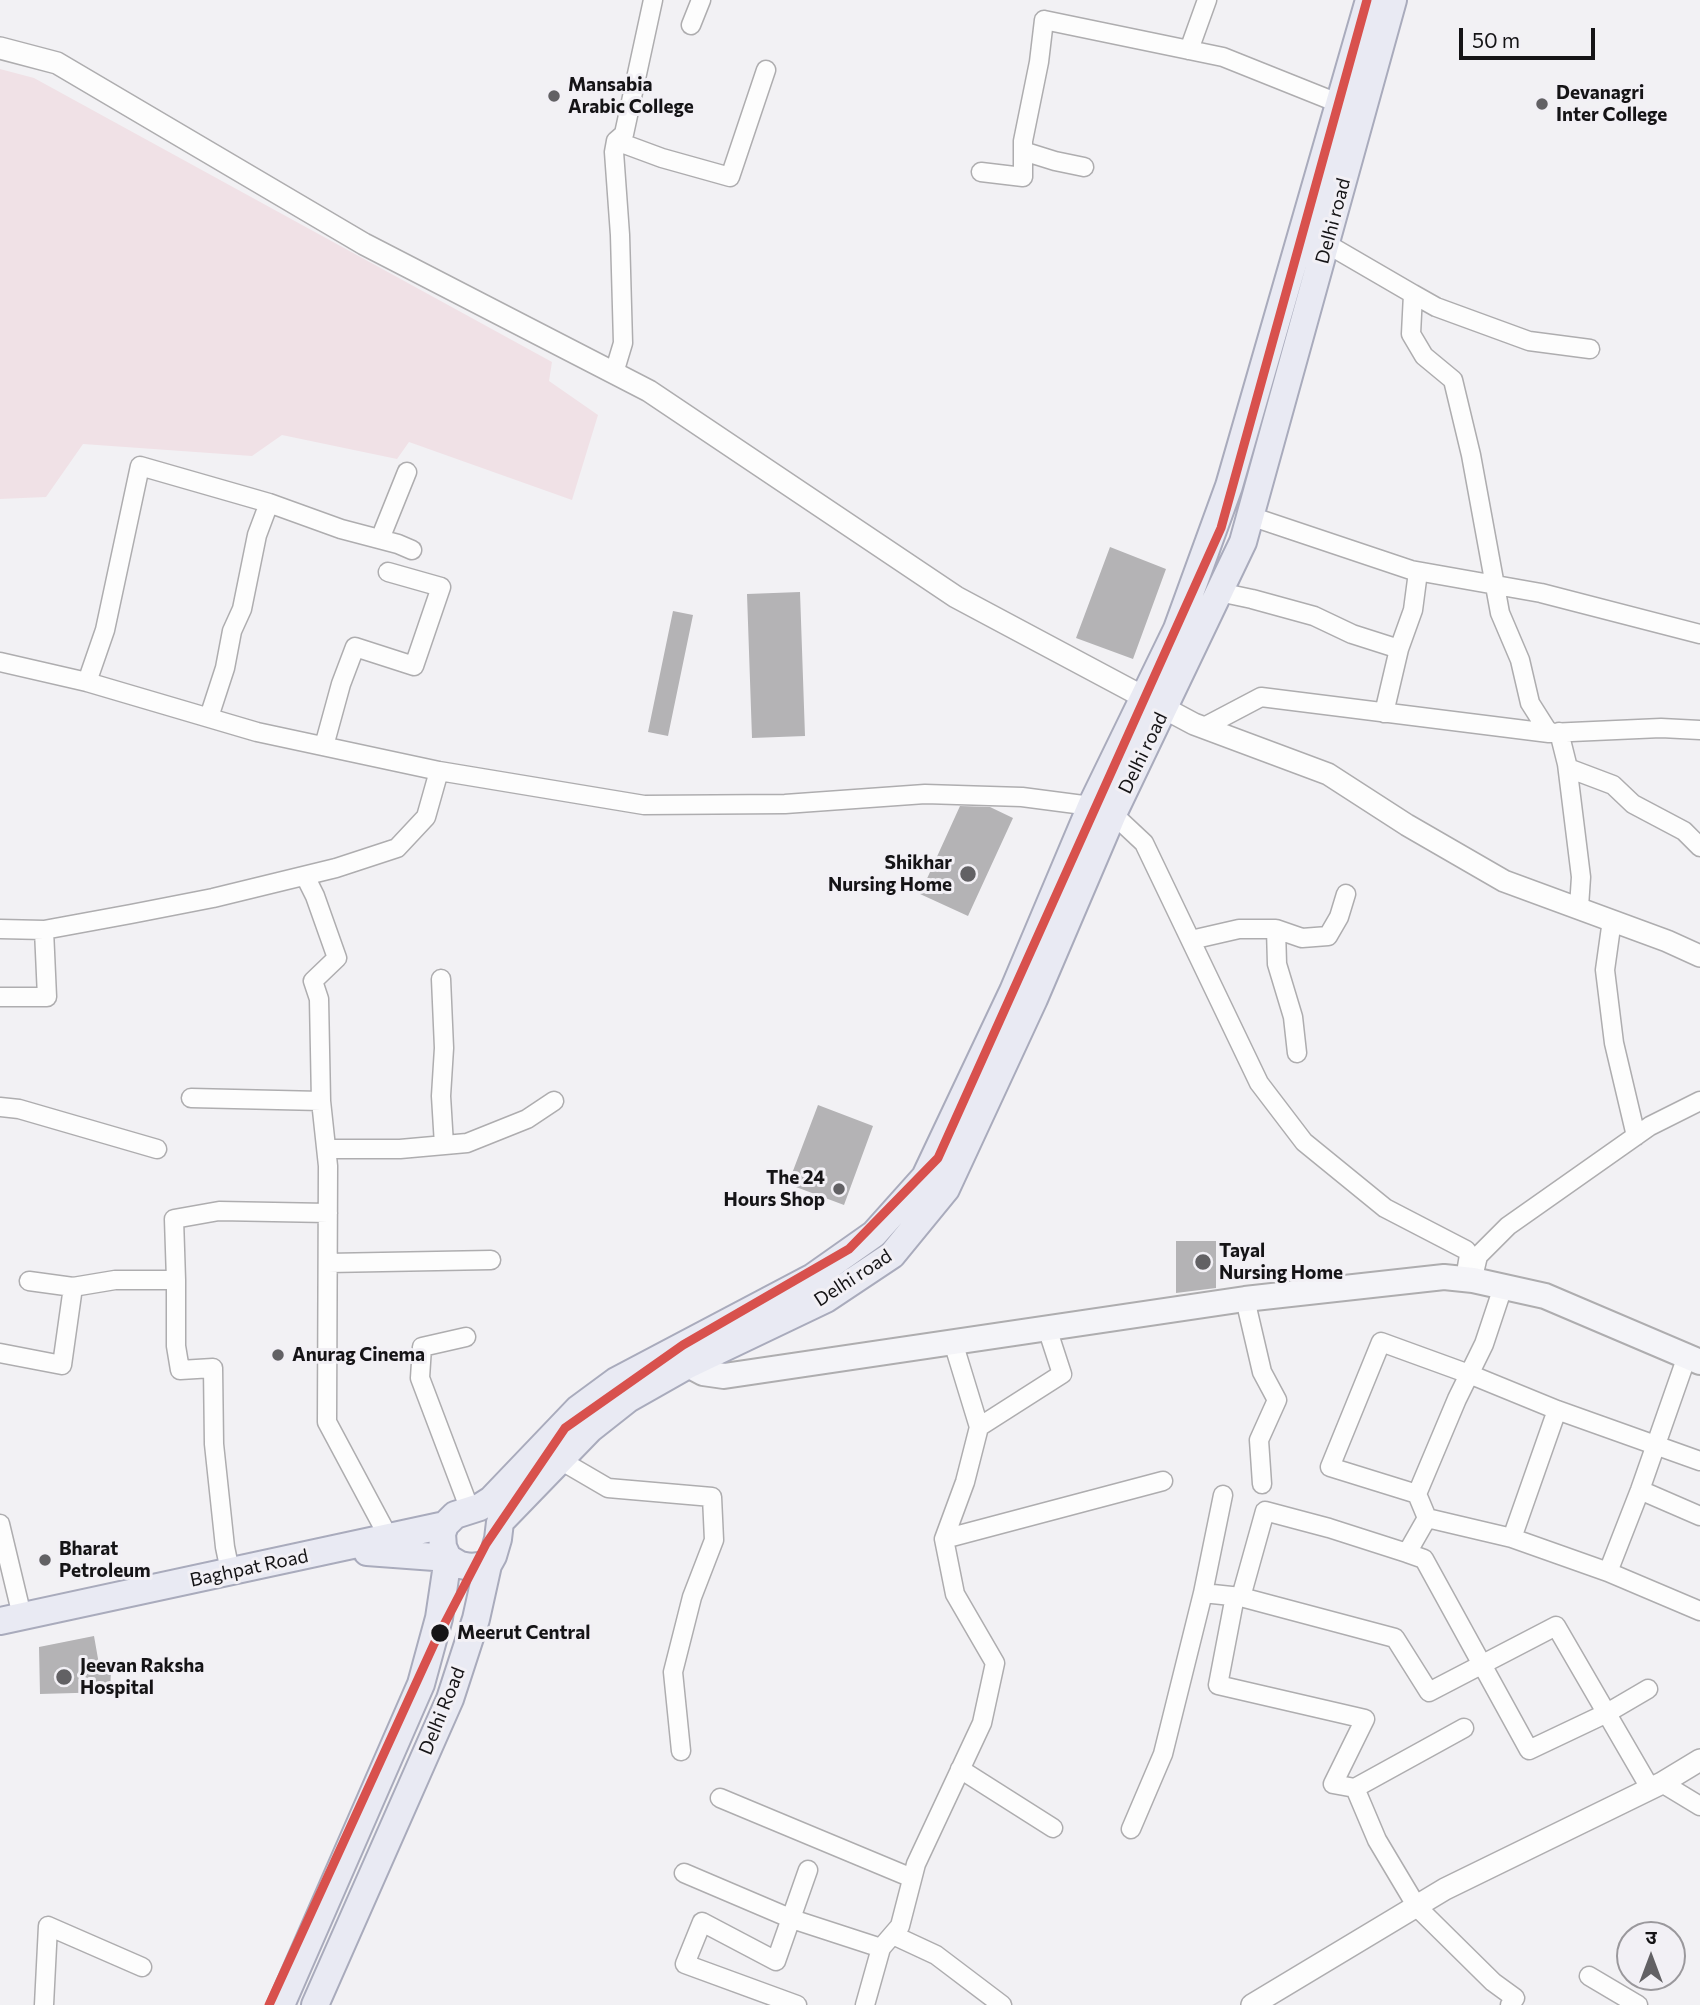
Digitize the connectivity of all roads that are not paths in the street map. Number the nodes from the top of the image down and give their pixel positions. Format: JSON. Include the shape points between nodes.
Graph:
{"nodes":[{"id":1,"x":653,"y":0,"type":"edge"},
{"id":2,"x":701,"y":0,"type":"edge"},
{"id":3,"x":1208,"y":0,"type":"edge"},
{"id":4,"x":1369,"y":0,"type":"edge"},
{"id":5,"x":1393,"y":0,"type":"edge"},
{"id":6,"x":691,"y":25,"type":"dead end"},
{"id":7,"x":0,"y":48,"type":"edge"},
{"id":8,"x":1189,"y":50,"type":"junction"},
{"id":9,"x":766,"y":70,"type":"dead end"},
{"id":10,"x":1338,"y":103,"type":"junction"},
{"id":11,"x":616,"y":141,"type":"junction"},
{"id":12,"x":1023,"y":151,"type":"junction"},
{"id":13,"x":1084,"y":167,"type":"dead end"},
{"id":14,"x":981,"y":172,"type":"dead end"},
{"id":15,"x":1327,"y":244,"type":"junction"},
{"id":16,"x":1413,"y":294,"type":"junction"},
{"id":17,"x":1590,"y":349,"type":"dead end"},
{"id":18,"x":614,"y":373,"type":"junction"},
{"id":19,"x":407,"y":471,"type":"dead end"},
{"id":20,"x":269,"y":503,"type":"junction"},
{"id":21,"x":1250,"y":516,"type":"junction"},
{"id":22,"x":380,"y":539,"type":"junction"},
{"id":23,"x":412,"y":550,"type":"dead end"},
{"id":24,"x":388,"y":572,"type":"dead end"},
{"id":25,"x":1418,"y":572,"type":"junction"},
{"id":26,"x":1494,"y":585,"type":"junction"},
{"id":27,"x":1219,"y":592,"type":"junction"},
{"id":28,"x":1700,"y":634,"type":"edge"},
{"id":29,"x":1399,"y":649,"type":"junction"},
{"id":30,"x":0,"y":663,"type":"edge"},
{"id":31,"x":87,"y":682,"type":"junction"},
{"id":32,"x":1154,"y":703,"type":"junction"},
{"id":33,"x":1384,"y":713,"type":"junction"},
{"id":34,"x":209,"y":717,"type":"junction"},
{"id":35,"x":1204,"y":727,"type":"junction"},
{"id":36,"x":1700,"y":730,"type":"edge"},
{"id":37,"x":1554,"y":733,"type":"junction"},
{"id":38,"x":324,"y":746,"type":"junction"},
{"id":39,"x":1568,"y":768,"type":"junction"},
{"id":40,"x":439,"y":771,"type":"junction"},
{"id":41,"x":1102,"y":810,"type":"junction"},
{"id":42,"x":1700,"y":847,"type":"edge"},
{"id":43,"x":305,"y":876,"type":"junction"},
{"id":44,"x":1346,"y":894,"type":"dead end"},
{"id":45,"x":1579,"y":908,"type":"junction"},
{"id":46,"x":1612,"y":920,"type":"junction"},
{"id":47,"x":0,"y":929,"type":"edge"},
{"id":48,"x":1276,"y":929,"type":"junction"},
{"id":49,"x":44,"y":930,"type":"junction"},
{"id":50,"x":1191,"y":940,"type":"junction"},
{"id":51,"x":1700,"y":956,"type":"edge"},
{"id":52,"x":441,"y":979,"type":"dead end"},
{"id":53,"x":0,"y":997,"type":"edge"},
{"id":54,"x":1297,"y":1053,"type":"dead end"},
{"id":55,"x":191,"y":1098,"type":"dead end"},
{"id":56,"x":321,"y":1101,"type":"junction"},
{"id":57,"x":554,"y":1101,"type":"dead end"},
{"id":58,"x":1700,"y":1101,"type":"edge"},
{"id":59,"x":0,"y":1107,"type":"edge"},
{"id":60,"x":1636,"y":1136,"type":"junction"},
{"id":61,"x":444,"y":1145,"type":"junction"},
{"id":62,"x":156,"y":1149,"type":"dead end"},
{"id":63,"x":327,"y":1149,"type":"junction"},
{"id":64,"x":328,"y":1213,"type":"junction"},
{"id":65,"x":491,"y":1260,"type":"dead end"},
{"id":66,"x":328,"y":1263,"type":"junction"},
{"id":67,"x":1469,"y":1279,"type":"junction"},
{"id":68,"x":176,"y":1280,"type":"junction"},
{"id":69,"x":29,"y":1281,"type":"dead end"},
{"id":70,"x":73,"y":1287,"type":"junction"},
{"id":71,"x":1503,"y":1287,"type":"junction"},
{"id":72,"x":1245,"y":1300,"type":"junction"},
{"id":73,"x":1047,"y":1328,"type":"junction"},
{"id":74,"x":724,"y":1336,"type":"junction"},
{"id":75,"x":466,"y":1338,"type":"dead end"},
{"id":76,"x":953,"y":1342,"type":"junction"},
{"id":77,"x":0,"y":1353,"type":"edge"},
{"id":78,"x":683,"y":1356,"type":"junction"},
{"id":79,"x":1693,"y":1359,"type":"edge"},
{"id":80,"x":759,"y":1371,"type":"junction"},
{"id":81,"x":1469,"y":1374,"type":"junction"},
{"id":82,"x":1557,"y":1410,"type":"junction"},
{"id":83,"x":979,"y":1427,"type":"junction"},
{"id":84,"x":1656,"y":1444,"type":"junction"},
{"id":85,"x":560,"y":1460,"type":"junction"},
{"id":86,"x":1700,"y":1461,"type":"edge"},
{"id":87,"x":1163,"y":1481,"type":"dead end"},
{"id":88,"x":1262,"y":1485,"type":"dead end"},
{"id":89,"x":1640,"y":1490,"type":"junction"},
{"id":90,"x":1417,"y":1494,"type":"junction"},
{"id":91,"x":1223,"y":1495,"type":"dead end"},
{"id":92,"x":481,"y":1505,"type":"junction"},
{"id":93,"x":1700,"y":1516,"type":"edge"},
{"id":94,"x":1427,"y":1518,"type":"junction"},
{"id":95,"x":0,"y":1524,"type":"edge"},
{"id":96,"x":445,"y":1525,"type":"junction"},
{"id":97,"x":389,"y":1538,"type":"junction"},
{"id":98,"x":1513,"y":1538,"type":"junction"},
{"id":99,"x":944,"y":1539,"type":"junction"},
{"id":100,"x":337,"y":1550,"type":"junction"},
{"id":101,"x":1407,"y":1553,"type":"junction"},
{"id":102,"x":449,"y":1558,"type":"junction"},
{"id":103,"x":488,"y":1565,"type":"junction"},
{"id":104,"x":230,"y":1571,"type":"junction"},
{"id":105,"x":1608,"y":1572,"type":"junction"},
{"id":106,"x":1202,"y":1593,"type":"junction"},
{"id":107,"x":1238,"y":1597,"type":"junction"},
{"id":108,"x":1700,"y":1611,"type":"edge"},
{"id":109,"x":6,"y":1620,"type":"edge"},
{"id":110,"x":1481,"y":1663,"type":"junction"},
{"id":111,"x":1648,"y":1689,"type":"dead end"},
{"id":112,"x":1606,"y":1713,"type":"junction"},
{"id":113,"x":1464,"y":1728,"type":"dead end"},
{"id":114,"x":681,"y":1751,"type":"dead end"},
{"id":115,"x":1700,"y":1760,"type":"edge"},
{"id":116,"x":960,"y":1769,"type":"junction"},
{"id":117,"x":1656,"y":1786,"type":"junction"},
{"id":118,"x":1355,"y":1788,"type":"junction"},
{"id":119,"x":720,"y":1798,"type":"dead end"},
{"id":120,"x":1700,"y":1806,"type":"edge"},
{"id":121,"x":1053,"y":1828,"type":"dead end"},
{"id":122,"x":1131,"y":1829,"type":"dead end"},
{"id":123,"x":808,"y":1870,"type":"dead end"},
{"id":124,"x":684,"y":1872,"type":"dead end"},
{"id":125,"x":912,"y":1878,"type":"junction"},
{"id":126,"x":1417,"y":1907,"type":"junction"},
{"id":127,"x":792,"y":1919,"type":"junction"},
{"id":128,"x":887,"y":1941,"type":"junction"},
{"id":129,"x":142,"y":1968,"type":"dead end"},
{"id":130,"x":1589,"y":1976,"type":"dead end"},
{"id":131,"x":792,"y":2004,"type":"edge"},
{"id":132,"x":1256,"y":2004,"type":"edge"},
{"id":133,"x":44,"y":2005,"type":"edge"},
{"id":134,"x":281,"y":2005,"type":"edge"},
{"id":135,"x":315,"y":2005,"type":"edge"},
{"id":136,"x":865,"y":2005,"type":"edge"},
{"id":137,"x":1002,"y":2005,"type":"edge"},
{"id":138,"x":1510,"y":2005,"type":"edge"},
{"id":139,"x":1637,"y":2005,"type":"edge"}],
"edges":[{"from":1,"to":11,"type":"street","via":[[624,134]]},
{"from":2,"to":6,"type":"street"},
{"from":3,"to":8,"type":"street"},
{"from":4,"to":10,"type":"main road","name":"Delhi Road"},
{"from":5,"to":15,"type":"main road","name":"Delhi road"},
{"from":7,"to":18,"type":"street","via":[[57,63],[365,244]]},
{"from":8,"to":10,"type":"street","via":[[1223,57]]},
{"from":8,"to":12,"type":"street","via":[[1044,20]]},
{"from":9,"to":11,"type":"street","via":[[730,177]]},
{"from":10,"to":32,"type":"main road","name":"Delhi Road","via":[[1229,486]]},
{"from":11,"to":18,"type":"street","via":[[623,343]]},
{"from":12,"to":13,"type":"street"},
{"from":12,"to":14,"type":"street","via":[[1023,177]]},
{"from":15,"to":16,"type":"street"},
{"from":15,"to":21,"type":"main road","name":"Delhi road"},
{"from":16,"to":17,"type":"street","via":[[1530,341]]},
{"from":16,"to":26,"type":"street","via":[[1411,334],[1424,356],[1453,380]]},
{"from":18,"to":32,"type":"street","via":[[649,391],[956,597]]},
{"from":19,"to":22,"type":"street"},
{"from":20,"to":22,"type":"street"},
{"from":20,"to":31,"type":"street","via":[[139,466],[105,630]]},
{"from":20,"to":34,"type":"street"},
{"from":21,"to":25,"type":"street"},
{"from":21,"to":27,"type":"main road","name":"Delhi road"},
{"from":22,"to":23,"type":"street"},
{"from":24,"to":38,"type":"street","via":[[441,587],[414,666],[355,647]]},
{"from":25,"to":26,"type":"street"},
{"from":25,"to":29,"type":"street","via":[[1413,610]]},
{"from":26,"to":28,"type":"street"},
{"from":26,"to":37,"type":"street","via":[[1530,703]]},
{"from":27,"to":29,"type":"street","via":[[1314,617]]},
{"from":27,"to":32,"type":"main road","name":"Delhi road"},
{"from":29,"to":33,"type":"street"},
{"from":30,"to":31,"type":"street"},
{"from":31,"to":34,"type":"street"},
{"from":32,"to":35,"type":"street"},
{"from":32,"to":41,"type":"main road","name":"Delhi Road"},
{"from":33,"to":35,"type":"street","via":[[1261,698]]},
{"from":33,"to":37,"type":"street"},
{"from":34,"to":38,"type":"street"},
{"from":35,"to":45,"type":"street","via":[[1328,774],[1504,881]]},
{"from":36,"to":37,"type":"street"},
{"from":37,"to":39,"type":"street"},
{"from":38,"to":40,"type":"street"},
{"from":39,"to":42,"type":"street","via":[[1614,785],[1633,804],[1684,831]]},
{"from":39,"to":45,"type":"street","via":[[1581,877]]},
{"from":40,"to":41,"type":"street","via":[[644,805],[785,804],[925,794],[1022,797]]},
{"from":40,"to":43,"type":"street","via":[[426,817],[397,848]]},
{"from":41,"to":50,"type":"street","via":[[1144,843]]},
{"from":41,"to":74,"type":"main road","name":"Delhi Road","via":[[925,1177],[874,1234]]},
{"from":43,"to":49,"type":"street"},
{"from":43,"to":56,"type":"street","via":[[337,958],[313,981],[319,999]]},
{"from":44,"to":48,"type":"street","via":[[1328,936],[1302,938]]},
{"from":45,"to":46,"type":"street"},
{"from":46,"to":51,"type":"street"},
{"from":46,"to":60,"type":"street","via":[[1605,970],[1614,1043]]},
{"from":47,"to":49,"type":"street"},
{"from":48,"to":50,"type":"street","via":[[1239,929]]},
{"from":48,"to":54,"type":"street","via":[[1277,964],[1293,1017]]},
{"from":49,"to":53,"type":"street","via":[[47,997]]},
{"from":50,"to":67,"type":"street","via":[[1259,1083],[1304,1142],[1385,1208],[1466,1250]]},
{"from":52,"to":61,"type":"street"},
{"from":55,"to":56,"type":"street"},
{"from":56,"to":63,"type":"street"},
{"from":57,"to":61,"type":"street","via":[[527,1119],[467,1143]]},
{"from":58,"to":60,"type":"street"},
{"from":59,"to":62,"type":"street"},
{"from":60,"to":67,"type":"street","via":[[1508,1226],[1478,1256]]},
{"from":61,"to":63,"type":"street"},
{"from":63,"to":64,"type":"street"},
{"from":64,"to":66,"type":"street"},
{"from":64,"to":68,"type":"street","via":[[219,1212],[174,1219]]},
{"from":65,"to":66,"type":"street"},
{"from":66,"to":97,"type":"street","via":[[327,1422]]},
{"from":67,"to":71,"type":"main road"},
{"from":67,"to":72,"type":"main road","via":[[1444,1277]]},
{"from":68,"to":70,"type":"street","via":[[115,1280]]},
{"from":68,"to":104,"type":"street","via":[[180,1370],[214,1368],[214,1444]]},
{"from":69,"to":70,"type":"street"},
{"from":70,"to":77,"type":"street","via":[[62,1365]]},
{"from":71,"to":79,"type":"main road","via":[[1545,1296]]},
{"from":71,"to":81,"type":"street"},
{"from":72,"to":73,"type":"main road"},
{"from":72,"to":88,"type":"street","via":[[1262,1372],[1277,1400],[1259,1440]]},
{"from":73,"to":76,"type":"main road"},
{"from":73,"to":83,"type":"street","via":[[1062,1374]]},
{"from":74,"to":78,"type":"main road","name":"Delhi Road"},
{"from":74,"to":80,"type":"main road"},
{"from":75,"to":92,"type":"street","via":[[422,1347],[420,1378]]},
{"from":76,"to":80,"type":"main road"},
{"from":76,"to":83,"type":"street"},
{"from":78,"to":80,"type":"main road","via":[[703,1373],[724,1376]]},
{"from":78,"to":85,"type":"main road","name":"Delhi Road","via":[[590,1429]]},
{"from":78,"to":92,"type":"main road","name":"Delhi Road","via":[[616,1381],[578,1409]]},
{"from":79,"to":84,"type":"street"},
{"from":81,"to":82,"type":"street"},
{"from":81,"to":90,"type":"street"},
{"from":81,"to":90,"type":"street","via":[[1381,1342],[1331,1467]]},
{"from":82,"to":84,"type":"street"},
{"from":82,"to":98,"type":"street"},
{"from":83,"to":99,"type":"street"},
{"from":84,"to":86,"type":"street"},
{"from":84,"to":89,"type":"street"},
{"from":85,"to":103,"type":"main road","name":"Delhi Road","via":[[500,1521]]},
{"from":85,"to":114,"type":"street","via":[[608,1488],[712,1497],[714,1540],[692,1597],[673,1672]]},
{"from":87,"to":99,"type":"street"},
{"from":89,"to":93,"type":"street"},
{"from":89,"to":105,"type":"street"},
{"from":90,"to":94,"type":"street"},
{"from":91,"to":106,"type":"street"},
{"from":92,"to":96,"type":"main road","name":"Baghpat Road","via":[[455,1515]]},
{"from":94,"to":98,"type":"street"},
{"from":94,"to":101,"type":"street"},
{"from":95,"to":109,"type":"street"},
{"from":96,"to":97,"type":"main road","name":"Baghpat Road"},
{"from":96,"to":102,"type":"main road","name":"Delhi Road","via":[[443,1547]]},
{"from":97,"to":100,"type":"main road","name":"Baghpat Road"},
{"from":98,"to":105,"type":"street"},
{"from":99,"to":116,"type":"street","via":[[955,1594],[995,1663],[982,1723]]},
{"from":100,"to":102,"type":"main road"},
{"from":100,"to":104,"type":"main road","name":"Baghpat Road"},
{"from":101,"to":107,"type":"street","via":[[1265,1511]]},
{"from":101,"to":110,"type":"street","via":[[1424,1559]]},
{"from":102,"to":103,"type":"main road","via":[[471,1567]]},
{"from":102,"to":134,"type":"main road","name":"Delhi Road","via":[[421,1684]]},
{"from":103,"to":135,"type":"main road","name":"Delhi Road","via":[[450,1699]]},
{"from":104,"to":109,"type":"main road","name":"Baghpat Road"},
{"from":105,"to":108,"type":"street"},
{"from":106,"to":107,"type":"street"},
{"from":106,"to":122,"type":"street","via":[[1163,1754]]},
{"from":107,"to":110,"type":"street","via":[[1395,1638],[1429,1692]]},
{"from":107,"to":118,"type":"street","via":[[1218,1685],[1365,1718],[1333,1784]]},
{"from":110,"to":112,"type":"street","via":[[1556,1626]]},
{"from":110,"to":112,"type":"street","via":[[1529,1750]]},
{"from":111,"to":112,"type":"street"},
{"from":112,"to":117,"type":"street"},
{"from":113,"to":118,"type":"street"},
{"from":115,"to":117,"type":"street"},
{"from":116,"to":121,"type":"street"},
{"from":116,"to":125,"type":"street"},
{"from":117,"to":120,"type":"street"},
{"from":117,"to":126,"type":"street"},
{"from":118,"to":126,"type":"street","via":[[1377,1840]]},
{"from":119,"to":125,"type":"street"},
{"from":123,"to":127,"type":"street"},
{"from":124,"to":127,"type":"street"},
{"from":125,"to":128,"type":"street","via":[[900,1926]]},
{"from":126,"to":132,"type":"street"},
{"from":126,"to":138,"type":"street","via":[[1515,1998]]},
{"from":127,"to":128,"type":"street"},
{"from":127,"to":131,"type":"street","via":[[776,1961],[702,1922],[685,1964]]},
{"from":128,"to":136,"type":"street"},
{"from":128,"to":137,"type":"street","via":[[936,1955]]},
{"from":129,"to":133,"type":"street","via":[[48,1926]]},
{"from":130,"to":139,"type":"street"}]}
